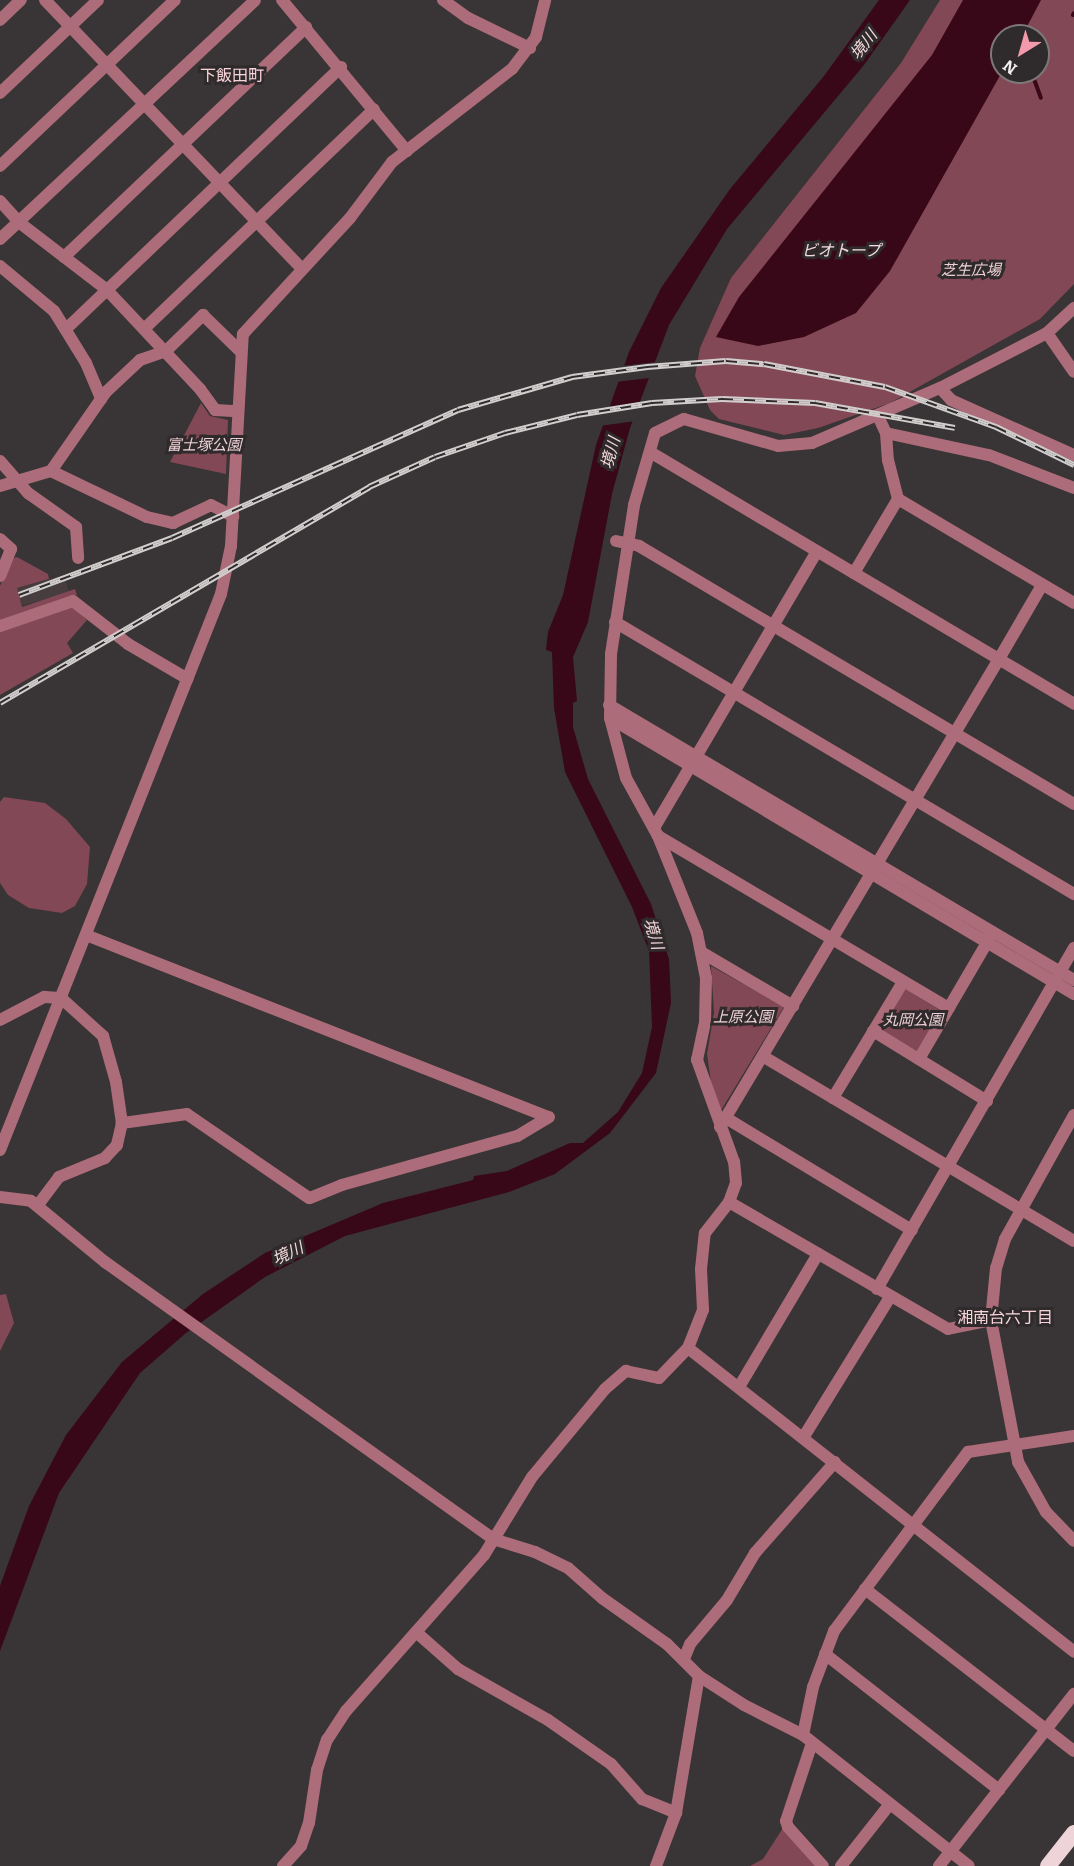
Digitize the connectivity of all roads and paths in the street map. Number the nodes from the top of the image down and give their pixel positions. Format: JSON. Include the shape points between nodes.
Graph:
{"nodes":[{"id":1,"x":21,"y":0,"type":"edge"},
{"id":2,"x":45,"y":0,"type":"edge"},
{"id":3,"x":98,"y":0,"type":"edge"},
{"id":4,"x":175,"y":0,"type":"edge"},
{"id":5,"x":255,"y":0,"type":"edge"},
{"id":6,"x":282,"y":0,"type":"edge"},
{"id":7,"x":443,"y":0,"type":"edge"},
{"id":8,"x":545,"y":0,"type":"edge"},
{"id":9,"x":0,"y":20,"type":"edge"},
{"id":10,"x":70,"y":27,"type":"junction"},
{"id":11,"x":306,"y":27,"type":"junction"},
{"id":12,"x":530,"y":48,"type":"junction"},
{"id":13,"x":107,"y":65,"type":"junction"},
{"id":14,"x":341,"y":67,"type":"junction"},
{"id":15,"x":0,"y":93,"type":"edge"},
{"id":16,"x":145,"y":104,"type":"junction"},
{"id":17,"x":374,"y":109,"type":"junction"},
{"id":18,"x":183,"y":144,"type":"junction"},
{"id":19,"x":407,"y":151,"type":"junction"},
{"id":20,"x":0,"y":166,"type":"edge"},
{"id":21,"x":219,"y":183,"type":"junction"},
{"id":22,"x":0,"y":201,"type":"edge"},
{"id":23,"x":256,"y":221,"type":"junction"},
{"id":24,"x":20,"y":223,"type":"junction"},
{"id":25,"x":0,"y":239,"type":"edge"},
{"id":26,"x":64,"y":257,"type":"junction"},
{"id":27,"x":301,"y":268,"type":"junction"},
{"id":28,"x":3,"y":274,"type":"edge"},
{"id":29,"x":107,"y":290,"type":"junction"},
{"id":30,"x":1074,"y":308,"type":"edge"},
{"id":31,"x":144,"y":328,"type":"junction"},
{"id":32,"x":66,"y":329,"type":"junction"},
{"id":33,"x":1047,"y":333,"type":"junction"},
{"id":34,"x":166,"y":351,"type":"junction"},
{"id":35,"x":241,"y":352,"type":"junction"},
{"id":36,"x":1074,"y":372,"type":"edge"},
{"id":37,"x":940,"y":388,"type":"junction"},
{"id":38,"x":101,"y":399,"type":"junction"},
{"id":39,"x":237,"y":411,"type":"junction"},
{"id":40,"x":878,"y":416,"type":"junction"},
{"id":41,"x":886,"y":433,"type":"junction"},
{"id":42,"x":650,"y":452,"type":"junction"},
{"id":43,"x":1074,"y":455,"type":"edge"},
{"id":44,"x":0,"y":461,"type":"edge"},
{"id":45,"x":51,"y":471,"type":"junction"},
{"id":46,"x":17,"y":480,"type":"junction"},
{"id":47,"x":0,"y":486,"type":"edge"},
{"id":48,"x":1074,"y":488,"type":"edge"},
{"id":49,"x":898,"y":499,"type":"junction"},
{"id":50,"x":233,"y":516,"type":"junction"},
{"id":51,"x":0,"y":539,"type":"edge"},
{"id":52,"x":616,"y":541,"type":"dead end"},
{"id":53,"x":630,"y":543,"type":"junction"},
{"id":54,"x":817,"y":551,"type":"junction"},
{"id":55,"x":78,"y":558,"type":"dead end"},
{"id":56,"x":854,"y":573,"type":"junction"},
{"id":57,"x":0,"y":576,"type":"edge"},
{"id":58,"x":1042,"y":585,"type":"junction"},
{"id":59,"x":1074,"y":603,"type":"edge"},
{"id":60,"x":615,"y":622,"type":"junction"},
{"id":61,"x":773,"y":625,"type":"junction"},
{"id":62,"x":0,"y":626,"type":"edge"},
{"id":63,"x":999,"y":659,"type":"junction"},
{"id":64,"x":188,"y":679,"type":"junction"},
{"id":65,"x":734,"y":693,"type":"junction"},
{"id":66,"x":1074,"y":704,"type":"edge"},
{"id":67,"x":609,"y":705,"type":"junction"},
{"id":68,"x":610,"y":718,"type":"junction"},
{"id":69,"x":955,"y":734,"type":"junction"},
{"id":70,"x":693,"y":761,"type":"junction"},
{"id":71,"x":915,"y":801,"type":"junction"},
{"id":72,"x":1074,"y":804,"type":"edge"},
{"id":73,"x":656,"y":832,"type":"junction"},
{"id":74,"x":875,"y":869,"type":"junction"},
{"id":75,"x":1074,"y":894,"type":"edge"},
{"id":76,"x":86,"y":936,"type":"junction"},
{"id":77,"x":990,"y":937,"type":"junction"},
{"id":78,"x":833,"y":940,"type":"junction"},
{"id":79,"x":1074,"y":948,"type":"edge"},
{"id":80,"x":701,"y":952,"type":"junction"},
{"id":81,"x":1057,"y":977,"type":"junction"},
{"id":82,"x":1074,"y":980,"type":"edge"},
{"id":83,"x":903,"y":982,"type":"junction"},
{"id":84,"x":1074,"y":994,"type":"edge"},
{"id":85,"x":61,"y":998,"type":"junction"},
{"id":86,"x":794,"y":1006,"type":"junction"},
{"id":87,"x":949,"y":1008,"type":"junction"},
{"id":88,"x":0,"y":1020,"type":"edge"},
{"id":89,"x":873,"y":1031,"type":"junction"},
{"id":90,"x":764,"y":1057,"type":"junction"},
{"id":91,"x":919,"y":1059,"type":"junction"},
{"id":92,"x":833,"y":1098,"type":"junction"},
{"id":93,"x":987,"y":1101,"type":"junction"},
{"id":94,"x":1074,"y":1116,"type":"edge"},
{"id":95,"x":723,"y":1122,"type":"junction"},
{"id":96,"x":122,"y":1123,"type":"junction"},
{"id":97,"x":0,"y":1150,"type":"edge"},
{"id":98,"x":949,"y":1167,"type":"junction"},
{"id":99,"x":0,"y":1197,"type":"edge"},
{"id":100,"x":729,"y":1202,"type":"junction"},
{"id":101,"x":38,"y":1206,"type":"junction"},
{"id":102,"x":1019,"y":1209,"type":"junction"},
{"id":103,"x":912,"y":1230,"type":"junction"},
{"id":104,"x":1074,"y":1241,"type":"edge"},
{"id":105,"x":818,"y":1254,"type":"junction"},
{"id":106,"x":877,"y":1289,"type":"junction"},
{"id":107,"x":890,"y":1297,"type":"junction"},
{"id":108,"x":991,"y":1320,"type":"junction"},
{"id":109,"x":688,"y":1348,"type":"junction"},
{"id":110,"x":739,"y":1387,"type":"junction"},
{"id":111,"x":1074,"y":1436,"type":"edge"},
{"id":112,"x":803,"y":1438,"type":"junction"},
{"id":113,"x":1013,"y":1448,"type":"junction"},
{"id":114,"x":835,"y":1462,"type":"junction"},
{"id":115,"x":912,"y":1525,"type":"junction"},
{"id":116,"x":493,"y":1539,"type":"junction"},
{"id":117,"x":1074,"y":1541,"type":"edge"},
{"id":118,"x":865,"y":1589,"type":"junction"},
{"id":119,"x":416,"y":1632,"type":"junction"},
{"id":120,"x":1074,"y":1652,"type":"edge"},
{"id":121,"x":825,"y":1653,"type":"junction"},
{"id":122,"x":684,"y":1659,"type":"junction"},
{"id":123,"x":699,"y":1676,"type":"junction"},
{"id":124,"x":1074,"y":1694,"type":"edge"},
{"id":125,"x":1046,"y":1730,"type":"junction"},
{"id":126,"x":808,"y":1739,"type":"junction"},
{"id":127,"x":1074,"y":1751,"type":"edge"},
{"id":128,"x":999,"y":1790,"type":"junction"},
{"id":129,"x":890,"y":1804,"type":"junction"},
{"id":130,"x":676,"y":1813,"type":"junction"},
{"id":131,"x":1074,"y":1833,"type":"edge"},
{"id":132,"x":950,"y":1851,"type":"junction"},
{"id":133,"x":283,"y":1866,"type":"edge"},
{"id":134,"x":656,"y":1866,"type":"edge"},
{"id":135,"x":823,"y":1866,"type":"edge"},
{"id":136,"x":842,"y":1866,"type":"edge"},
{"id":137,"x":939,"y":1866,"type":"edge"},
{"id":138,"x":969,"y":1866,"type":"edge"},
{"id":139,"x":1048,"y":1866,"type":"edge"}],
"edges":[{"from":1,"to":9,"type":"street"},
{"from":2,"to":10,"type":"street"},
{"from":3,"to":10,"type":"street"},
{"from":4,"to":13,"type":"street"},
{"from":5,"to":16,"type":"street"},
{"from":6,"to":11,"type":"street"},
{"from":7,"to":12,"type":"street","via":[[468,18]]},
{"from":8,"to":12,"type":"street"},
{"from":10,"to":13,"type":"street"},
{"from":10,"to":15,"type":"street"},
{"from":11,"to":14,"type":"street"},
{"from":11,"to":18,"type":"street"},
{"from":12,"to":19,"type":"street","via":[[512,69]]},
{"from":13,"to":16,"type":"street"},
{"from":13,"to":20,"type":"street"},
{"from":14,"to":17,"type":"street"},
{"from":14,"to":21,"type":"street"},
{"from":16,"to":18,"type":"street"},
{"from":16,"to":24,"type":"street"},
{"from":17,"to":19,"type":"street"},
{"from":17,"to":23,"type":"street"},
{"from":18,"to":21,"type":"street"},
{"from":18,"to":26,"type":"street"},
{"from":19,"to":27,"type":"street","via":[[392,162],[350,218]]},
{"from":21,"to":23,"type":"street"},
{"from":21,"to":29,"type":"street"},
{"from":22,"to":24,"type":"street"},
{"from":23,"to":27,"type":"street"},
{"from":23,"to":31,"type":"street"},
{"from":24,"to":25,"type":"street"},
{"from":24,"to":26,"type":"street"},
{"from":26,"to":29,"type":"street"},
{"from":27,"to":35,"type":"street","via":[[243,334]]},
{"from":28,"to":32,"type":"street","via":[[54,311]]},
{"from":29,"to":31,"type":"street"},
{"from":29,"to":32,"type":"street"},
{"from":30,"to":33,"type":"street"},
{"from":31,"to":34,"type":"street"},
{"from":32,"to":38,"type":"street"},
{"from":33,"to":36,"type":"street"},
{"from":33,"to":37,"type":"street"},
{"from":34,"to":35,"type":"street","via":[[203,315]]},
{"from":34,"to":38,"type":"street","via":[[140,360]]},
{"from":34,"to":39,"type":"street","via":[[215,410]]},
{"from":35,"to":39,"type":"street"},
{"from":37,"to":40,"type":"street"},
{"from":37,"to":43,"type":"street","via":[[951,400]]},
{"from":38,"to":45,"type":"street"},
{"from":39,"to":50,"type":"street"},
{"from":40,"to":41,"type":"street"},
{"from":40,"to":42,"type":"street","via":[[812,443],[778,447],[684,419],[655,433]]},
{"from":41,"to":48,"type":"street","via":[[989,455]]},
{"from":41,"to":49,"type":"street"},
{"from":42,"to":53,"type":"street","via":[[634,505]]},
{"from":42,"to":54,"type":"street"},
{"from":44,"to":46,"type":"street"},
{"from":45,"to":46,"type":"street"},
{"from":45,"to":50,"type":"street","via":[[147,517],[173,523],[211,505]]},
{"from":46,"to":47,"type":"street"},
{"from":46,"to":55,"type":"street","via":[[28,493],[76,527]]},
{"from":49,"to":56,"type":"street"},
{"from":49,"to":58,"type":"street"},
{"from":50,"to":64,"type":"street","via":[[221,594]]},
{"from":51,"to":57,"type":"street","via":[[11,549]]},
{"from":52,"to":53,"type":"street"},
{"from":53,"to":60,"type":"street"},
{"from":53,"to":61,"type":"street"},
{"from":54,"to":56,"type":"street"},
{"from":54,"to":61,"type":"street"},
{"from":56,"to":63,"type":"street"},
{"from":58,"to":59,"type":"street"},
{"from":58,"to":63,"type":"street"},
{"from":60,"to":65,"type":"street"},
{"from":60,"to":67,"type":"street"},
{"from":61,"to":65,"type":"street"},
{"from":61,"to":69,"type":"street"},
{"from":62,"to":64,"type":"street","via":[[73,601],[128,644]]},
{"from":63,"to":66,"type":"street"},
{"from":63,"to":69,"type":"street"},
{"from":64,"to":76,"type":"street"},
{"from":65,"to":70,"type":"street"},
{"from":65,"to":71,"type":"street"},
{"from":67,"to":68,"type":"street"},
{"from":67,"to":70,"type":"street"},
{"from":68,"to":70,"type":"street"},
{"from":68,"to":73,"type":"street","via":[[626,778]]},
{"from":69,"to":71,"type":"street"},
{"from":69,"to":72,"type":"street"},
{"from":70,"to":73,"type":"street"},
{"from":70,"to":74,"type":"street"},
{"from":71,"to":74,"type":"street"},
{"from":71,"to":75,"type":"street"},
{"from":73,"to":78,"type":"street"},
{"from":73,"to":80,"type":"street"},
{"from":74,"to":77,"type":"street"},
{"from":74,"to":78,"type":"street"},
{"from":76,"to":85,"type":"street"},
{"from":76,"to":96,"type":"street","via":[[549,1117],[517,1136],[342,1185],[309,1198],[187,1114]]},
{"from":77,"to":81,"type":"street"},
{"from":77,"to":87,"type":"street"},
{"from":78,"to":83,"type":"street"},
{"from":78,"to":86,"type":"street"},
{"from":79,"to":81,"type":"street"},
{"from":80,"to":86,"type":"street"},
{"from":80,"to":95,"type":"street","via":[[706,978],[705,1022],[696,1060]]},
{"from":81,"to":82,"type":"street"},
{"from":81,"to":84,"type":"street"},
{"from":81,"to":93,"type":"street"},
{"from":83,"to":87,"type":"street"},
{"from":83,"to":89,"type":"street"},
{"from":85,"to":88,"type":"street","via":[[44,997]]},
{"from":85,"to":96,"type":"street","via":[[103,1036],[117,1082]]},
{"from":85,"to":97,"type":"street"},
{"from":86,"to":90,"type":"street"},
{"from":87,"to":91,"type":"street"},
{"from":89,"to":91,"type":"street"},
{"from":89,"to":92,"type":"street"},
{"from":90,"to":92,"type":"street"},
{"from":90,"to":95,"type":"street"},
{"from":91,"to":93,"type":"street"},
{"from":92,"to":98,"type":"street"},
{"from":93,"to":98,"type":"street"},
{"from":94,"to":102,"type":"street"},
{"from":95,"to":100,"type":"street","via":[[736,1183]]},
{"from":95,"to":103,"type":"street"},
{"from":96,"to":101,"type":"street","via":[[112,1152],[59,1177]]},
{"from":98,"to":102,"type":"street"},
{"from":98,"to":103,"type":"street"},
{"from":99,"to":101,"type":"street","via":[[32,1201]]},
{"from":100,"to":105,"type":"street"},
{"from":100,"to":109,"type":"street","via":[[705,1233],[701,1269],[703,1310]]},
{"from":101,"to":116,"type":"street","via":[[58,1226]]},
{"from":102,"to":104,"type":"street"},
{"from":102,"to":108,"type":"street","via":[[996,1268]]},
{"from":103,"to":106,"type":"street"},
{"from":105,"to":106,"type":"street"},
{"from":105,"to":110,"type":"street"},
{"from":106,"to":107,"type":"street"},
{"from":107,"to":108,"type":"street","via":[[948,1329]]},
{"from":107,"to":112,"type":"street"},
{"from":108,"to":113,"type":"street"},
{"from":109,"to":110,"type":"street"},
{"from":109,"to":116,"type":"street","via":[[658,1378],[626,1371],[605,1389],[532,1477]]},
{"from":110,"to":112,"type":"street"},
{"from":111,"to":113,"type":"street"},
{"from":112,"to":114,"type":"street"},
{"from":113,"to":115,"type":"street","via":[[968,1452]]},
{"from":113,"to":117,"type":"street","via":[[1030,1488]]},
{"from":114,"to":115,"type":"street"},
{"from":114,"to":122,"type":"street","via":[[755,1553],[727,1600],[694,1638]]},
{"from":115,"to":118,"type":"street"},
{"from":115,"to":120,"type":"street"},
{"from":116,"to":119,"type":"street","via":[[470,1572]]},
{"from":116,"to":122,"type":"street","via":[[536,1552],[568,1568]]},
{"from":118,"to":121,"type":"street","via":[[834,1630]]},
{"from":118,"to":125,"type":"street"},
{"from":119,"to":130,"type":"street","via":[[458,1669],[548,1720],[611,1764],[642,1799]]},
{"from":119,"to":133,"type":"street","via":[[346,1711],[327,1740],[301,1846]]},
{"from":121,"to":126,"type":"street"},
{"from":121,"to":128,"type":"street"},
{"from":122,"to":123,"type":"street"},
{"from":123,"to":126,"type":"street"},
{"from":123,"to":130,"type":"street"},
{"from":124,"to":125,"type":"street"},
{"from":125,"to":127,"type":"street"},
{"from":125,"to":128,"type":"street"},
{"from":126,"to":129,"type":"street"},
{"from":126,"to":135,"type":"street","via":[[786,1821]]},
{"from":128,"to":132,"type":"street"},
{"from":129,"to":132,"type":"street"},
{"from":129,"to":136,"type":"street"},
{"from":130,"to":134,"type":"street"},
{"from":131,"to":139,"type":"highway"},
{"from":132,"to":137,"type":"street"},
{"from":132,"to":138,"type":"street"}]}
